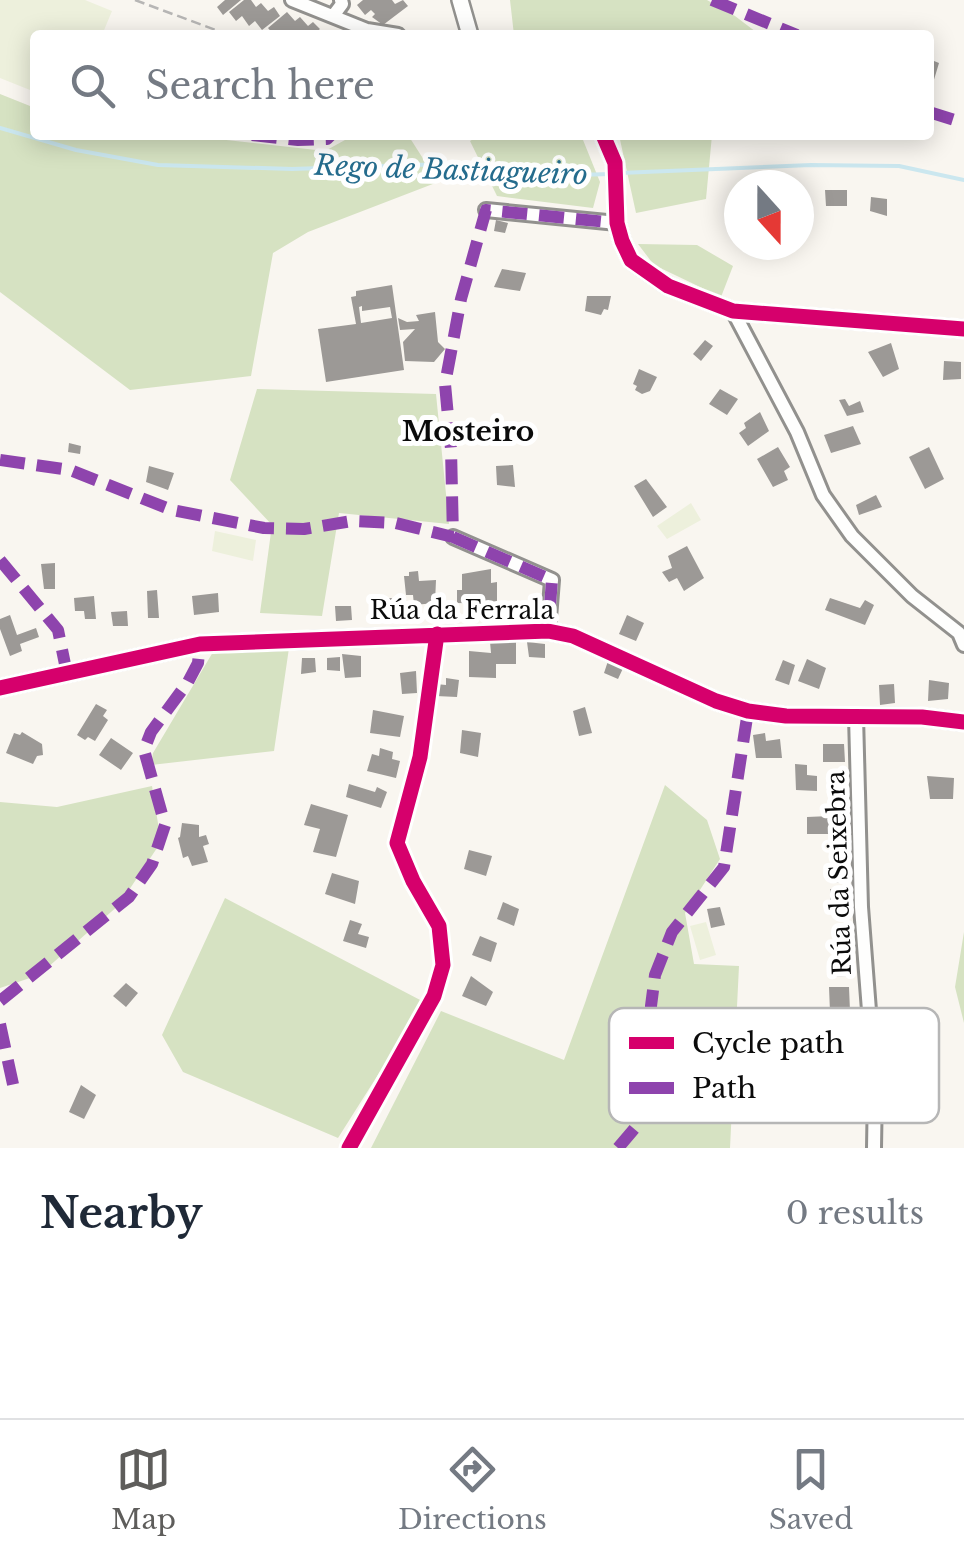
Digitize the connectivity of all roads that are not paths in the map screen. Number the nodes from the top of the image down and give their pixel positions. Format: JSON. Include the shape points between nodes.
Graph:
{"nodes":[{"id":1,"x":292,"y":0,"type":"edge"},
{"id":2,"x":341,"y":0,"type":"edge"},
{"id":3,"x":460,"y":0,"type":"edge"},
{"id":4,"x":333,"y":16,"type":"junction"},
{"id":5,"x":367,"y":30,"type":"edge"},
{"id":6,"x":469,"y":30,"type":"edge"},
{"id":7,"x":605,"y":140,"type":"edge"},
{"id":8,"x":486,"y":210,"type":"dead end"},
{"id":9,"x":617,"y":223,"type":"junction"},
{"id":10,"x":733,"y":311,"type":"junction"},
{"id":11,"x":964,"y":329,"type":"edge"},
{"id":12,"x":453,"y":537,"type":"dead end"},
{"id":13,"x":548,"y":631,"type":"junction"},
{"id":14,"x":437,"y":634,"type":"junction"},
{"id":15,"x":962,"y":636,"type":"edge"},
{"id":16,"x":0,"y":688,"type":"edge"},
{"id":17,"x":856,"y":716,"type":"junction"},
{"id":18,"x":964,"y":722,"type":"edge"},
{"id":19,"x":869,"y":1008,"type":"edge"},
{"id":20,"x":874,"y":1123,"type":"edge"},
{"id":21,"x":349,"y":1148,"type":"edge"},
{"id":22,"x":874,"y":1148,"type":"edge"}],
"edges":[{"from":1,"to":4,"type":"street"},
{"from":2,"to":4,"type":"street"},
{"from":3,"to":6,"type":"street"},
{"from":4,"to":5,"type":"street"},
{"from":7,"to":9,"type":"street","via":[[615,163]]},
{"from":8,"to":9,"type":"street"},
{"from":9,"to":10,"type":"street","via":[[631,260],[648,274]]},
{"from":10,"to":11,"type":"street"},
{"from":10,"to":15,"type":"street","via":[[842,522],[912,596]]},
{"from":12,"to":13,"type":"street","via":[[552,580]]},
{"from":13,"to":14,"type":"street","name":"Rúa da Ferrala"},
{"from":13,"to":17,"type":"street","name":"Rúa da Ferrala","via":[[574,636],[748,711]]},
{"from":14,"to":16,"type":"street","name":"Rúa da Ferrala","via":[[200,644]]},
{"from":14,"to":21,"type":"street","via":[[420,758],[397,843],[438,926],[444,965],[434,996]]},
{"from":17,"to":18,"type":"street","name":"Rúa da Ferrala"},
{"from":17,"to":19,"type":"street","name":"Rúa da Seixebra"},
{"from":20,"to":22,"type":"street","name":"Rúa da Seixebra"}]}
